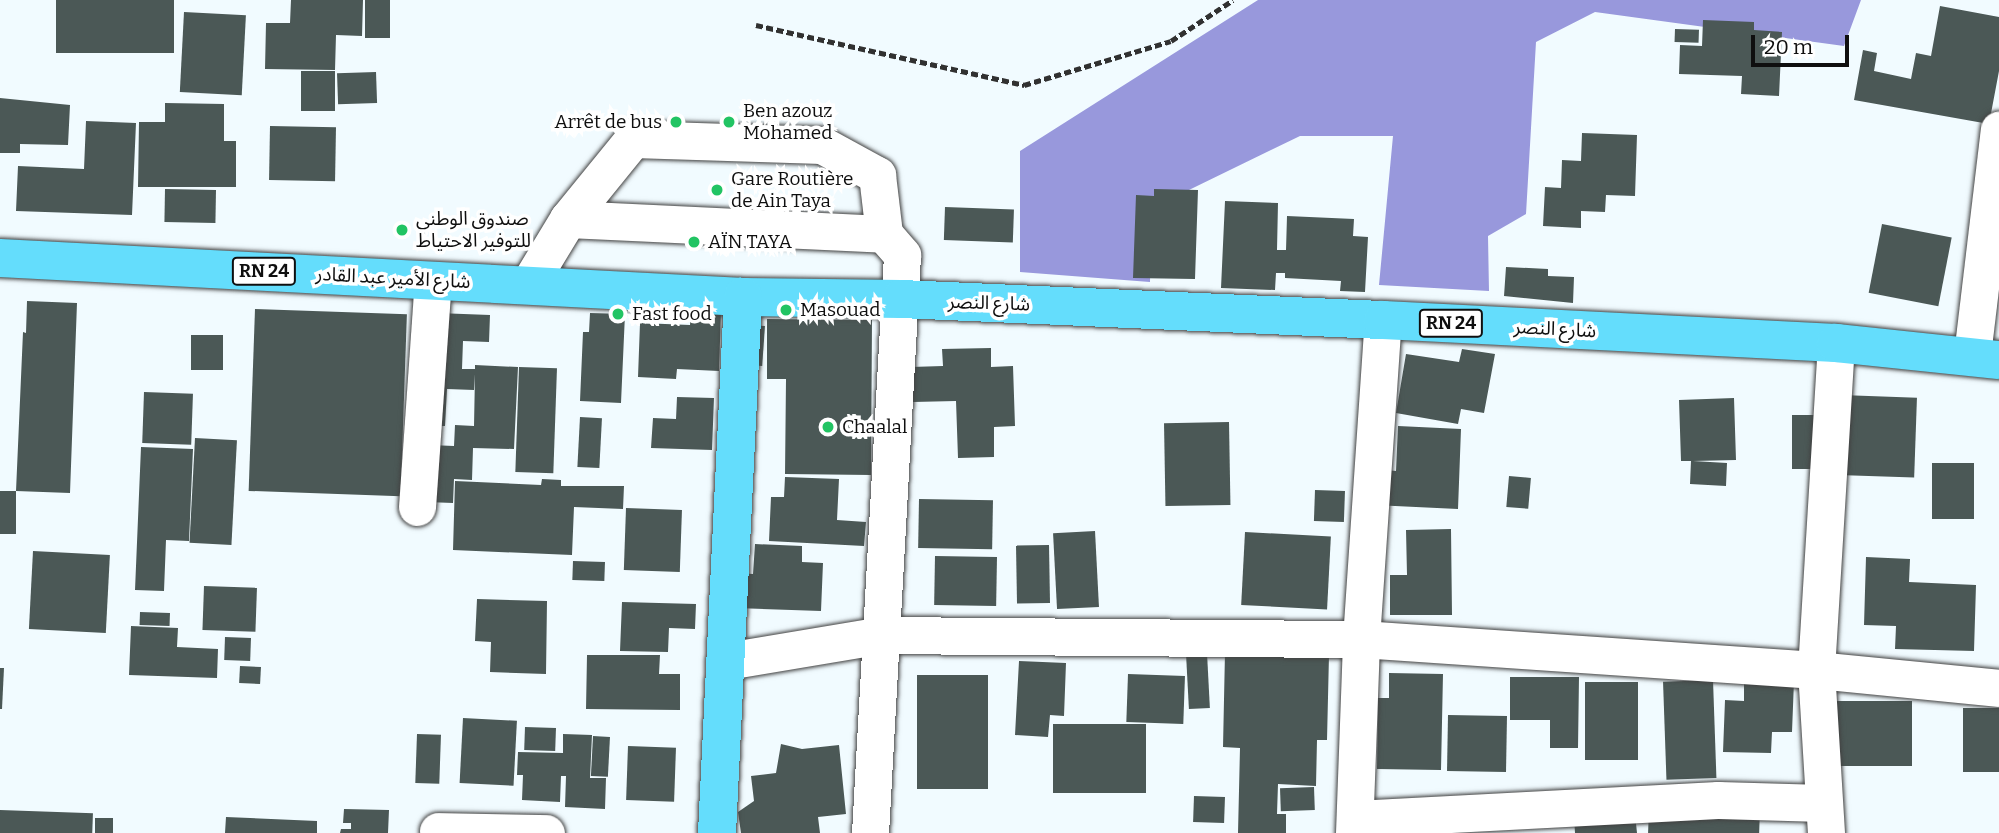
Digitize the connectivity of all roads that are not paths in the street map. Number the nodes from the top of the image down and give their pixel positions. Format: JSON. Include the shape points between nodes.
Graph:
{"nodes":[{"id":1,"x":1999,"y":130,"type":"edge"},
{"id":2,"x":568,"y":219,"type":"junction"},
{"id":3,"x":884,"y":234,"type":"junction"},
{"id":4,"x":0,"y":258,"type":"edge"},
{"id":5,"x":433,"y":281,"type":"junction"},
{"id":6,"x":528,"y":285,"type":"junction"},
{"id":7,"x":743,"y":297,"type":"junction"},
{"id":8,"x":901,"y":299,"type":"junction"},
{"id":9,"x":1383,"y":320,"type":"junction"},
{"id":10,"x":1836,"y":343,"type":"junction"},
{"id":11,"x":1986,"y":358,"type":"edge"},
{"id":12,"x":417,"y":507,"type":"dead end"},
{"id":13,"x":882,"y":635,"type":"junction"},
{"id":14,"x":1361,"y":639,"type":"junction"},
{"id":15,"x":727,"y":661,"type":"junction"},
{"id":16,"x":1816,"y":670,"type":"junction"},
{"id":17,"x":1999,"y":688,"type":"edge"},
{"id":18,"x":1824,"y":818,"type":"edge"},
{"id":19,"x":1355,"y":826,"type":"edge"},
{"id":20,"x":439,"y":831,"type":"dead end"},
{"id":21,"x":546,"y":833,"type":"edge"},
{"id":22,"x":717,"y":833,"type":"edge"},
{"id":23,"x":870,"y":833,"type":"edge"}],
"edges":[{"from":1,"to":11,"type":"street"},
{"from":2,"to":3,"type":"street"},
{"from":2,"to":3,"type":"street","via":[[633,139],[822,145],[877,175]]},
{"from":2,"to":6,"type":"street"},
{"from":3,"to":8,"type":"street","via":[[902,255]]},
{"from":4,"to":5,"type":"main road","name":"شارع الأمير عبد القادر","number":"RN 24"},
{"from":5,"to":6,"type":"main road","name":"شارع الأمير عبد القادر","number":"RN 24"},
{"from":5,"to":12,"type":"street"},
{"from":6,"to":7,"type":"main road","name":"شارع الأمير عبد القادر","number":"RN 24"},
{"from":7,"to":8,"type":"main road","number":"RN 24"},
{"from":7,"to":15,"type":"main road"},
{"from":8,"to":9,"type":"main road","name":"شارع النصر","number":"RN 24"},
{"from":8,"to":13,"type":"street"},
{"from":9,"to":10,"type":"main road","name":"شارع النصر","number":"RN 24"},
{"from":9,"to":14,"type":"street"},
{"from":10,"to":11,"type":"main road","name":"شارع النصر","number":"RN 24"},
{"from":10,"to":16,"type":"street"},
{"from":13,"to":14,"type":"street"},
{"from":13,"to":15,"type":"street"},
{"from":13,"to":23,"type":"street"},
{"from":14,"to":16,"type":"street"},
{"from":14,"to":19,"type":"street"},
{"from":15,"to":22,"type":"main road"},
{"from":16,"to":17,"type":"street"},
{"from":16,"to":18,"type":"street"},
{"from":18,"to":19,"type":"street","via":[[1718,800]]},
{"from":20,"to":21,"type":"street"}]}
